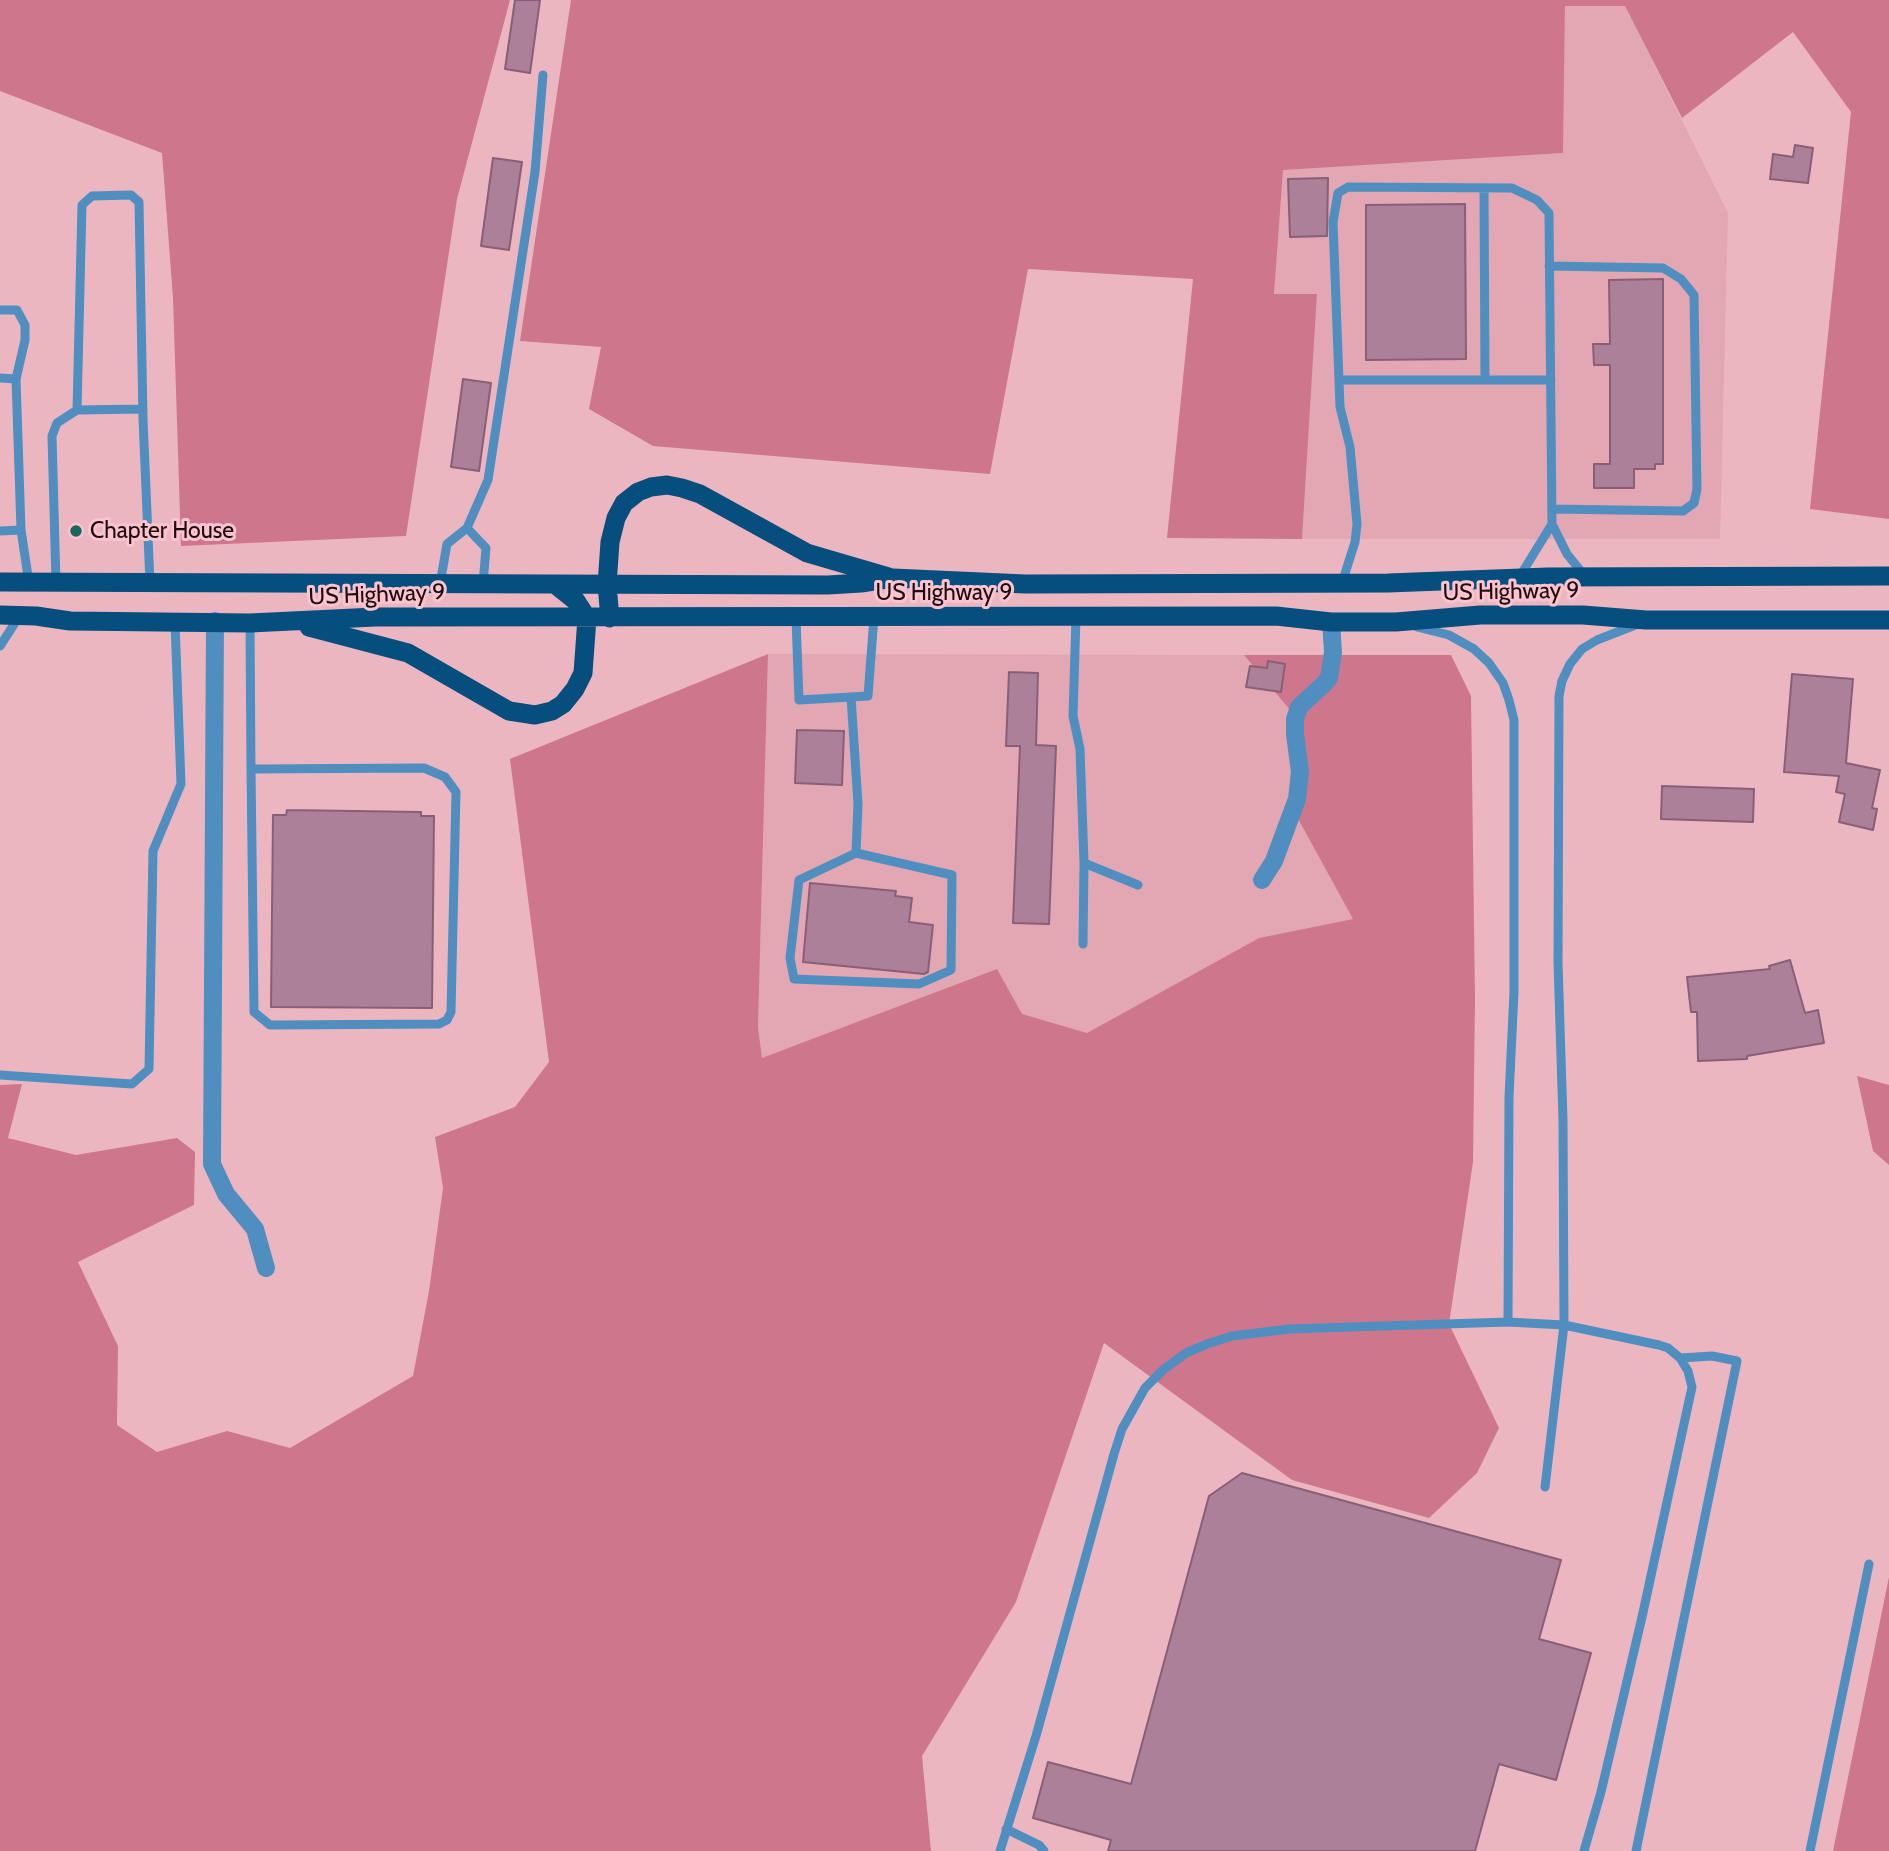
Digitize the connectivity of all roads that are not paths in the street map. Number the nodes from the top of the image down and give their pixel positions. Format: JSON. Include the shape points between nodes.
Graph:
{"nodes":[{"id":1,"x":543,"y":75,"type":"dead end"},
{"id":2,"x":1484,"y":188,"type":"junction"},
{"id":3,"x":1549,"y":265,"type":"junction"},
{"id":4,"x":0,"y":310,"type":"edge"},
{"id":5,"x":0,"y":378,"type":"edge"},
{"id":6,"x":16,"y":379,"type":"junction"},
{"id":7,"x":1339,"y":380,"type":"junction"},
{"id":8,"x":1485,"y":380,"type":"junction"},
{"id":9,"x":1550,"y":380,"type":"junction"},
{"id":10,"x":143,"y":409,"type":"junction"},
{"id":11,"x":77,"y":410,"type":"junction"},
{"id":12,"x":1552,"y":509,"type":"junction"},
{"id":13,"x":1552,"y":524,"type":"junction"},
{"id":14,"x":467,"y":528,"type":"junction"},
{"id":15,"x":21,"y":530,"type":"junction"},
{"id":16,"x":0,"y":531,"type":"edge"},
{"id":17,"x":1889,"y":576,"type":"edge"},
{"id":18,"x":1585,"y":577,"type":"junction"},
{"id":19,"x":893,"y":578,"type":"junction"},
{"id":20,"x":1518,"y":578,"type":"junction"},
{"id":21,"x":0,"y":582,"type":"edge"},
{"id":22,"x":29,"y":583,"type":"junction"},
{"id":23,"x":56,"y":583,"type":"junction"},
{"id":24,"x":150,"y":583,"type":"junction"},
{"id":25,"x":1341,"y":583,"type":"junction"},
{"id":26,"x":440,"y":584,"type":"junction"},
{"id":27,"x":483,"y":584,"type":"junction"},
{"id":28,"x":607,"y":584,"type":"junction"},
{"id":29,"x":556,"y":585,"type":"junction"},
{"id":30,"x":10,"y":615,"type":"edge"},
{"id":31,"x":874,"y":617,"type":"junction"},
{"id":32,"x":1076,"y":617,"type":"junction"},
{"id":33,"x":587,"y":618,"type":"junction"},
{"id":34,"x":610,"y":618,"type":"junction"},
{"id":35,"x":796,"y":618,"type":"junction"},
{"id":36,"x":1889,"y":620,"type":"edge"},
{"id":37,"x":175,"y":621,"type":"junction"},
{"id":38,"x":215,"y":621,"type":"junction"},
{"id":39,"x":1331,"y":621,"type":"junction"},
{"id":40,"x":1646,"y":621,"type":"junction"},
{"id":41,"x":291,"y":622,"type":"junction"},
{"id":42,"x":1396,"y":622,"type":"junction"},
{"id":43,"x":250,"y":623,"type":"junction"},
{"id":44,"x":0,"y":646,"type":"edge"},
{"id":45,"x":851,"y":697,"type":"junction"},
{"id":46,"x":251,"y":769,"type":"junction"},
{"id":47,"x":856,"y":853,"type":"junction"},
{"id":48,"x":1084,"y":863,"type":"junction"},
{"id":49,"x":1262,"y":880,"type":"dead end"},
{"id":50,"x":1138,"y":885,"type":"dead end"},
{"id":51,"x":1083,"y":944,"type":"dead end"},
{"id":52,"x":0,"y":1075,"type":"edge"},
{"id":53,"x":267,"y":1268,"type":"dead end"},
{"id":54,"x":1508,"y":1322,"type":"junction"},
{"id":55,"x":1564,"y":1325,"type":"junction"},
{"id":56,"x":1680,"y":1358,"type":"junction"},
{"id":57,"x":1545,"y":1487,"type":"dead end"},
{"id":58,"x":1869,"y":1564,"type":"dead end"},
{"id":59,"x":1006,"y":1829,"type":"junction"},
{"id":60,"x":1000,"y":1851,"type":"edge"},
{"id":61,"x":1044,"y":1851,"type":"edge"},
{"id":62,"x":1584,"y":1851,"type":"edge"},
{"id":63,"x":1636,"y":1851,"type":"edge"},
{"id":64,"x":1810,"y":1851,"type":"edge"}],
"edges":[{"from":1,"to":14,"type":"lane","via":[[535,172],[488,480]]},
{"from":2,"to":3,"type":"lane","via":[[1512,188],[1538,200],[1549,213]]},
{"from":2,"to":7,"type":"lane","via":[[1348,187],[1338,193],[1333,222]]},
{"from":2,"to":8,"type":"lane"},
{"from":3,"to":9,"type":"lane"},
{"from":3,"to":12,"type":"lane","via":[[1663,268],[1681,278],[1694,295],[1697,489],[1693,503],[1683,511]]},
{"from":4,"to":6,"type":"lane","via":[[17,310],[25,325]]},
{"from":5,"to":6,"type":"lane"},
{"from":6,"to":15,"type":"lane"},
{"from":7,"to":8,"type":"lane"},
{"from":7,"to":25,"type":"lane","via":[[1357,524]]},
{"from":8,"to":9,"type":"lane"},
{"from":9,"to":12,"type":"lane"},
{"from":10,"to":11,"type":"lane"},
{"from":10,"to":11,"type":"lane","via":[[139,202],[131,195],[105,195],[92,196],[82,205]]},
{"from":10,"to":24,"type":"lane"},
{"from":11,"to":23,"type":"lane","via":[[57,423],[52,436]]},
{"from":12,"to":13,"type":"lane"},
{"from":13,"to":18,"type":"lane"},
{"from":13,"to":20,"type":"lane"},
{"from":14,"to":26,"type":"lane","via":[[447,544]]},
{"from":14,"to":27,"type":"lane","via":[[486,548]]},
{"from":15,"to":16,"type":"lane"},
{"from":15,"to":22,"type":"lane"},
{"from":17,"to":18,"type":"highway","name":"US Highway 9"},
{"from":18,"to":20,"type":"highway","name":"US Highway 9"},
{"from":19,"to":25,"type":"highway","name":"US Highway 9","via":[[1025,584]]},
{"from":19,"to":28,"type":"highway","name":"US Highway 9","via":[[828,584]]},
{"from":19,"to":28,"type":"highway","via":[[807,553],[700,495],[667,485],[638,492],[624,503],[610,542]]},
{"from":20,"to":25,"type":"highway","name":"US Highway 9"},
{"from":21,"to":22,"type":"highway","name":"US Highway 9"},
{"from":22,"to":23,"type":"highway","name":"US Highway 9"},
{"from":23,"to":24,"type":"highway","name":"US Highway 9"},
{"from":24,"to":26,"type":"highway","name":"US Highway 9"},
{"from":26,"to":27,"type":"highway","name":"US Highway 9"},
{"from":27,"to":29,"type":"highway","name":"US Highway 9"},
{"from":28,"to":29,"type":"highway","name":"US Highway 9"},
{"from":28,"to":34,"type":"highway"},
{"from":29,"to":33,"type":"highway","via":[[576,601]]},
{"from":30,"to":37,"type":"highway","name":"US Highway 9","via":[[70,621]]},
{"from":30,"to":44,"type":"lane"},
{"from":31,"to":32,"type":"highway","name":"US Highway 9"},
{"from":31,"to":35,"type":"highway","name":"US Highway 9"},
{"from":31,"to":45,"type":"lane","via":[[868,696]]},
{"from":32,"to":39,"type":"highway","name":"US Highway 9","via":[[1276,616]]},
{"from":32,"to":48,"type":"lane","via":[[1073,716],[1080,749]]},
{"from":33,"to":34,"type":"highway","name":"US Highway 9"},
{"from":33,"to":41,"type":"highway","name":"US Highway 9","via":[[376,617]]},
{"from":33,"to":41,"type":"highway","via":[[583,673],[575,689],[563,704],[535,715],[509,711],[393,647]]},
{"from":34,"to":35,"type":"highway","name":"US Highway 9"},
{"from":35,"to":45,"type":"lane","via":[[799,700]]},
{"from":36,"to":40,"type":"highway","name":"US Highway 9"},
{"from":37,"to":38,"type":"highway","name":"US Highway 9"},
{"from":37,"to":52,"type":"lane","via":[[181,784],[153,852],[149,1069],[132,1084]]},
{"from":38,"to":43,"type":"highway","name":"US Highway 9"},
{"from":38,"to":53,"type":"street","via":[[212,1164],[226,1194],[255,1229]]},
{"from":39,"to":42,"type":"highway","name":"US Highway 9"},
{"from":39,"to":49,"type":"street","via":[[1329,678],[1299,707],[1295,719],[1300,772],[1297,799]]},
{"from":40,"to":42,"type":"highway","name":"US Highway 9","via":[[1507,615]]},
{"from":40,"to":55,"type":"lane","via":[[1582,649],[1570,664],[1559,696]]},
{"from":41,"to":43,"type":"highway","name":"US Highway 9"},
{"from":42,"to":54,"type":"lane","via":[[1449,635],[1474,649],[1503,684],[1514,720]]},
{"from":43,"to":46,"type":"lane"},
{"from":45,"to":47,"type":"lane","via":[[858,804]]},
{"from":46,"to":46,"type":"lane","via":[[254,1012],[270,1025],[439,1024],[447,1020],[452,1012],[456,792],[445,777],[424,768]]},
{"from":47,"to":47,"type":"lane","via":[[952,875],[951,970],[919,984],[794,979],[790,958],[799,880]]},
{"from":48,"to":50,"type":"lane"},
{"from":48,"to":51,"type":"lane"},
{"from":54,"to":55,"type":"lane"},
{"from":54,"to":59,"type":"lane","via":[[1252,1333],[1186,1353],[1145,1388],[1122,1429]]},
{"from":55,"to":56,"type":"lane","via":[[1659,1345]]},
{"from":55,"to":57,"type":"lane"},
{"from":56,"to":62,"type":"lane","via":[[1692,1387]]},
{"from":56,"to":63,"type":"lane","via":[[1712,1356],[1737,1361]]},
{"from":58,"to":64,"type":"lane"},
{"from":59,"to":60,"type":"lane"},
{"from":59,"to":61,"type":"lane"}]}
